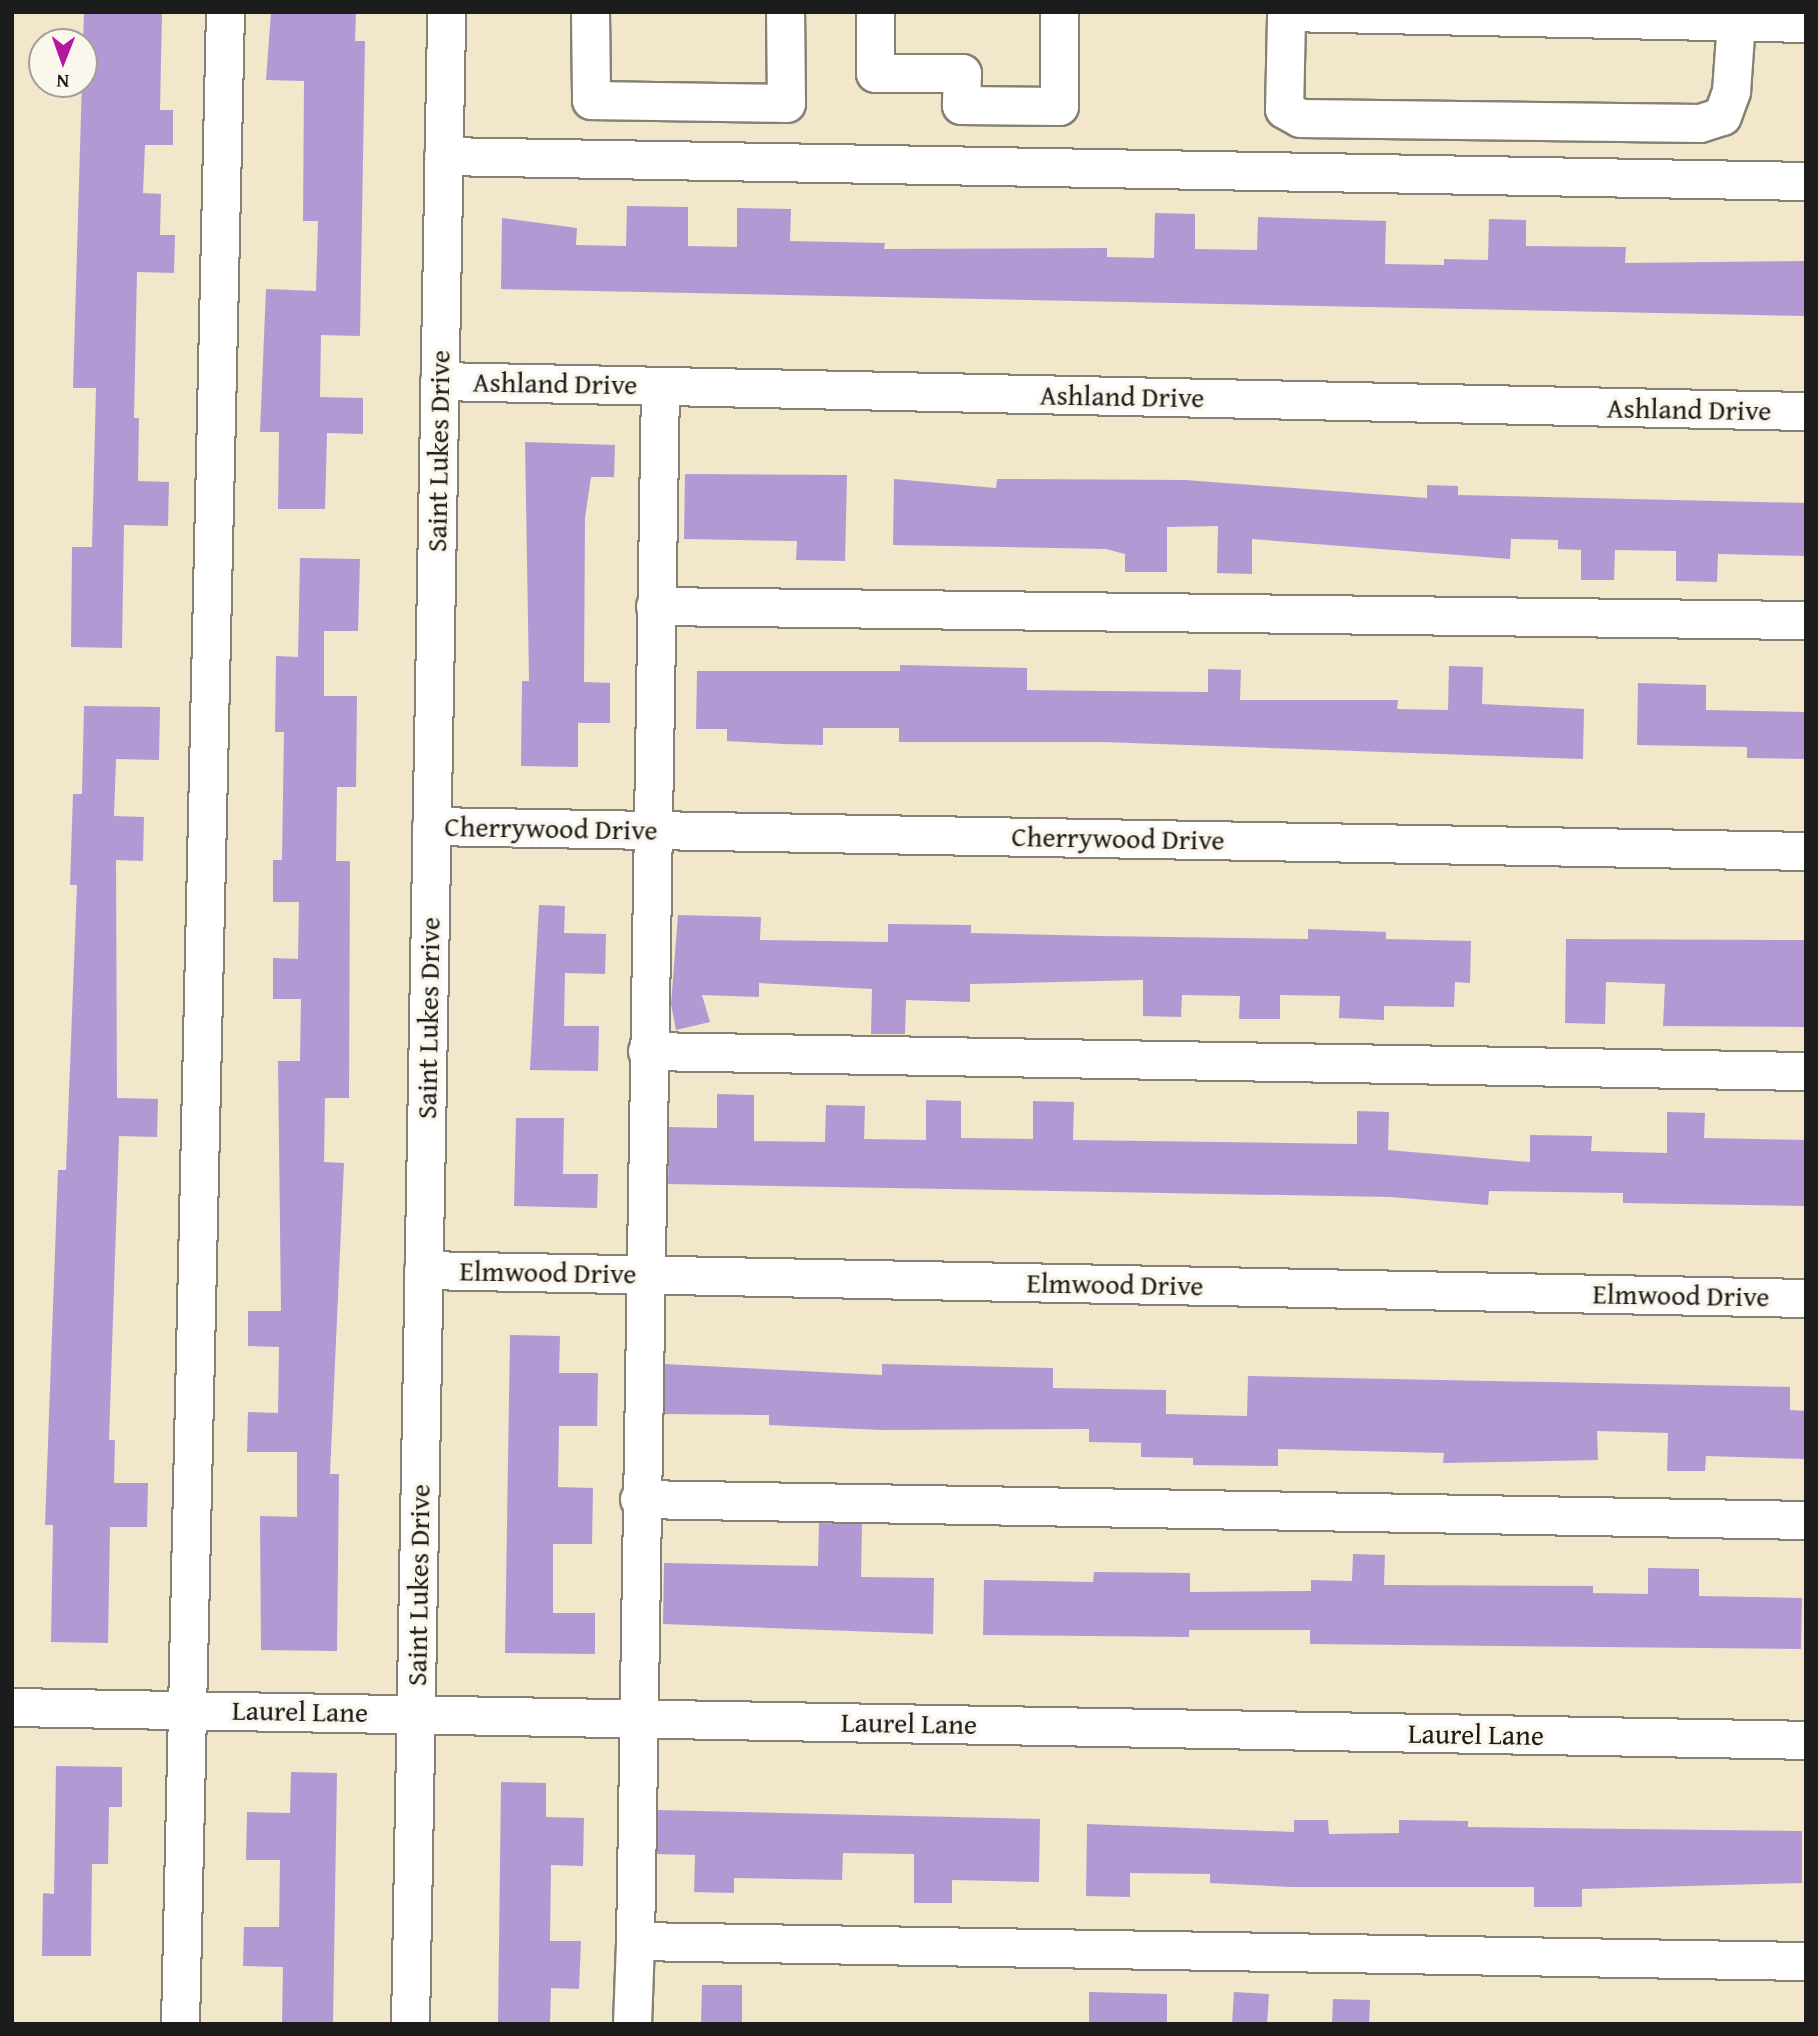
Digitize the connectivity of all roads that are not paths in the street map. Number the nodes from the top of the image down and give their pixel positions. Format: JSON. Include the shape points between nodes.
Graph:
{"nodes":[{"id":1,"x":225,"y":12,"type":"edge"},
{"id":2,"x":446,"y":12,"type":"edge"},
{"id":3,"x":590,"y":12,"type":"edge"},
{"id":4,"x":785,"y":12,"type":"edge"},
{"id":5,"x":875,"y":12,"type":"edge"},
{"id":6,"x":1059,"y":12,"type":"edge"},
{"id":7,"x":1286,"y":15,"type":"edge"},
{"id":8,"x":1736,"y":22,"type":"junction"},
{"id":9,"x":1806,"y":23,"type":"edge"},
{"id":10,"x":443,"y":156,"type":"junction"},
{"id":11,"x":1806,"y":181,"type":"edge"},
{"id":12,"x":439,"y":381,"type":"junction"},
{"id":13,"x":660,"y":386,"type":"junction"},
{"id":14,"x":1806,"y":411,"type":"edge"},
{"id":15,"x":655,"y":606,"type":"junction"},
{"id":16,"x":1806,"y":620,"type":"edge"},
{"id":17,"x":431,"y":826,"type":"junction"},
{"id":18,"x":650,"y":830,"type":"junction"},
{"id":19,"x":1806,"y":851,"type":"edge"},
{"id":20,"x":647,"y":1051,"type":"junction"},
{"id":21,"x":1806,"y":1071,"type":"edge"},
{"id":22,"x":423,"y":1270,"type":"junction"},
{"id":23,"x":645,"y":1274,"type":"junction"},
{"id":24,"x":1806,"y":1298,"type":"edge"},
{"id":25,"x":639,"y":1499,"type":"junction"},
{"id":26,"x":1806,"y":1520,"type":"edge"},
{"id":27,"x":12,"y":1707,"type":"edge"},
{"id":28,"x":186,"y":1709,"type":"junction"},
{"id":29,"x":415,"y":1712,"type":"junction"},
{"id":30,"x":636,"y":1717,"type":"junction"},
{"id":31,"x":1806,"y":1740,"type":"edge"},
{"id":32,"x":635,"y":1941,"type":"junction"},
{"id":33,"x":1806,"y":1961,"type":"edge"},
{"id":34,"x":180,"y":2024,"type":"edge"},
{"id":35,"x":410,"y":2024,"type":"edge"},
{"id":36,"x":632,"y":2024,"type":"edge"}],
"edges":[{"from":1,"to":28,"type":"street"},
{"from":2,"to":10,"type":"street","name":"Saint Lukes Drive"},
{"from":3,"to":4,"type":"street","via":[[591,100],[786,103]]},
{"from":5,"to":6,"type":"street","via":[[875,73],[962,73],[961,105],[1059,106]]},
{"from":7,"to":8,"type":"street"},
{"from":7,"to":8,"type":"street","via":[[1284,109],[1300,118],[1700,123],[1722,116],[1731,91]]},
{"from":8,"to":9,"type":"street"},
{"from":10,"to":11,"type":"street"},
{"from":10,"to":12,"type":"street","name":"Saint Lukes Drive"},
{"from":12,"to":13,"type":"street","name":"Ashland Drive"},
{"from":12,"to":17,"type":"street","name":"Saint Lukes Drive"},
{"from":13,"to":14,"type":"street","name":"Ashland Drive"},
{"from":13,"to":15,"type":"street"},
{"from":15,"to":16,"type":"street"},
{"from":15,"to":18,"type":"street"},
{"from":17,"to":18,"type":"street","name":"Cherrywood Drive"},
{"from":17,"to":22,"type":"street","name":"Saint Lukes Drive"},
{"from":18,"to":19,"type":"street","name":"Cherrywood Drive"},
{"from":18,"to":20,"type":"street"},
{"from":20,"to":21,"type":"street"},
{"from":20,"to":23,"type":"street"},
{"from":22,"to":23,"type":"street","name":"Elmwood Drive"},
{"from":22,"to":29,"type":"street","name":"Saint Lukes Drive"},
{"from":23,"to":24,"type":"street","name":"Elmwood Drive"},
{"from":23,"to":25,"type":"street"},
{"from":25,"to":26,"type":"street"},
{"from":25,"to":30,"type":"street"},
{"from":27,"to":28,"type":"street","name":"Laurel Lane"},
{"from":28,"to":29,"type":"street","name":"Laurel Lane"},
{"from":28,"to":34,"type":"street"},
{"from":29,"to":30,"type":"street","name":"Laurel Lane"},
{"from":29,"to":35,"type":"street","name":"Saint Lukes Drive"},
{"from":30,"to":31,"type":"street","name":"Laurel Lane"},
{"from":30,"to":32,"type":"street"},
{"from":32,"to":33,"type":"street"},
{"from":32,"to":36,"type":"street"}]}
